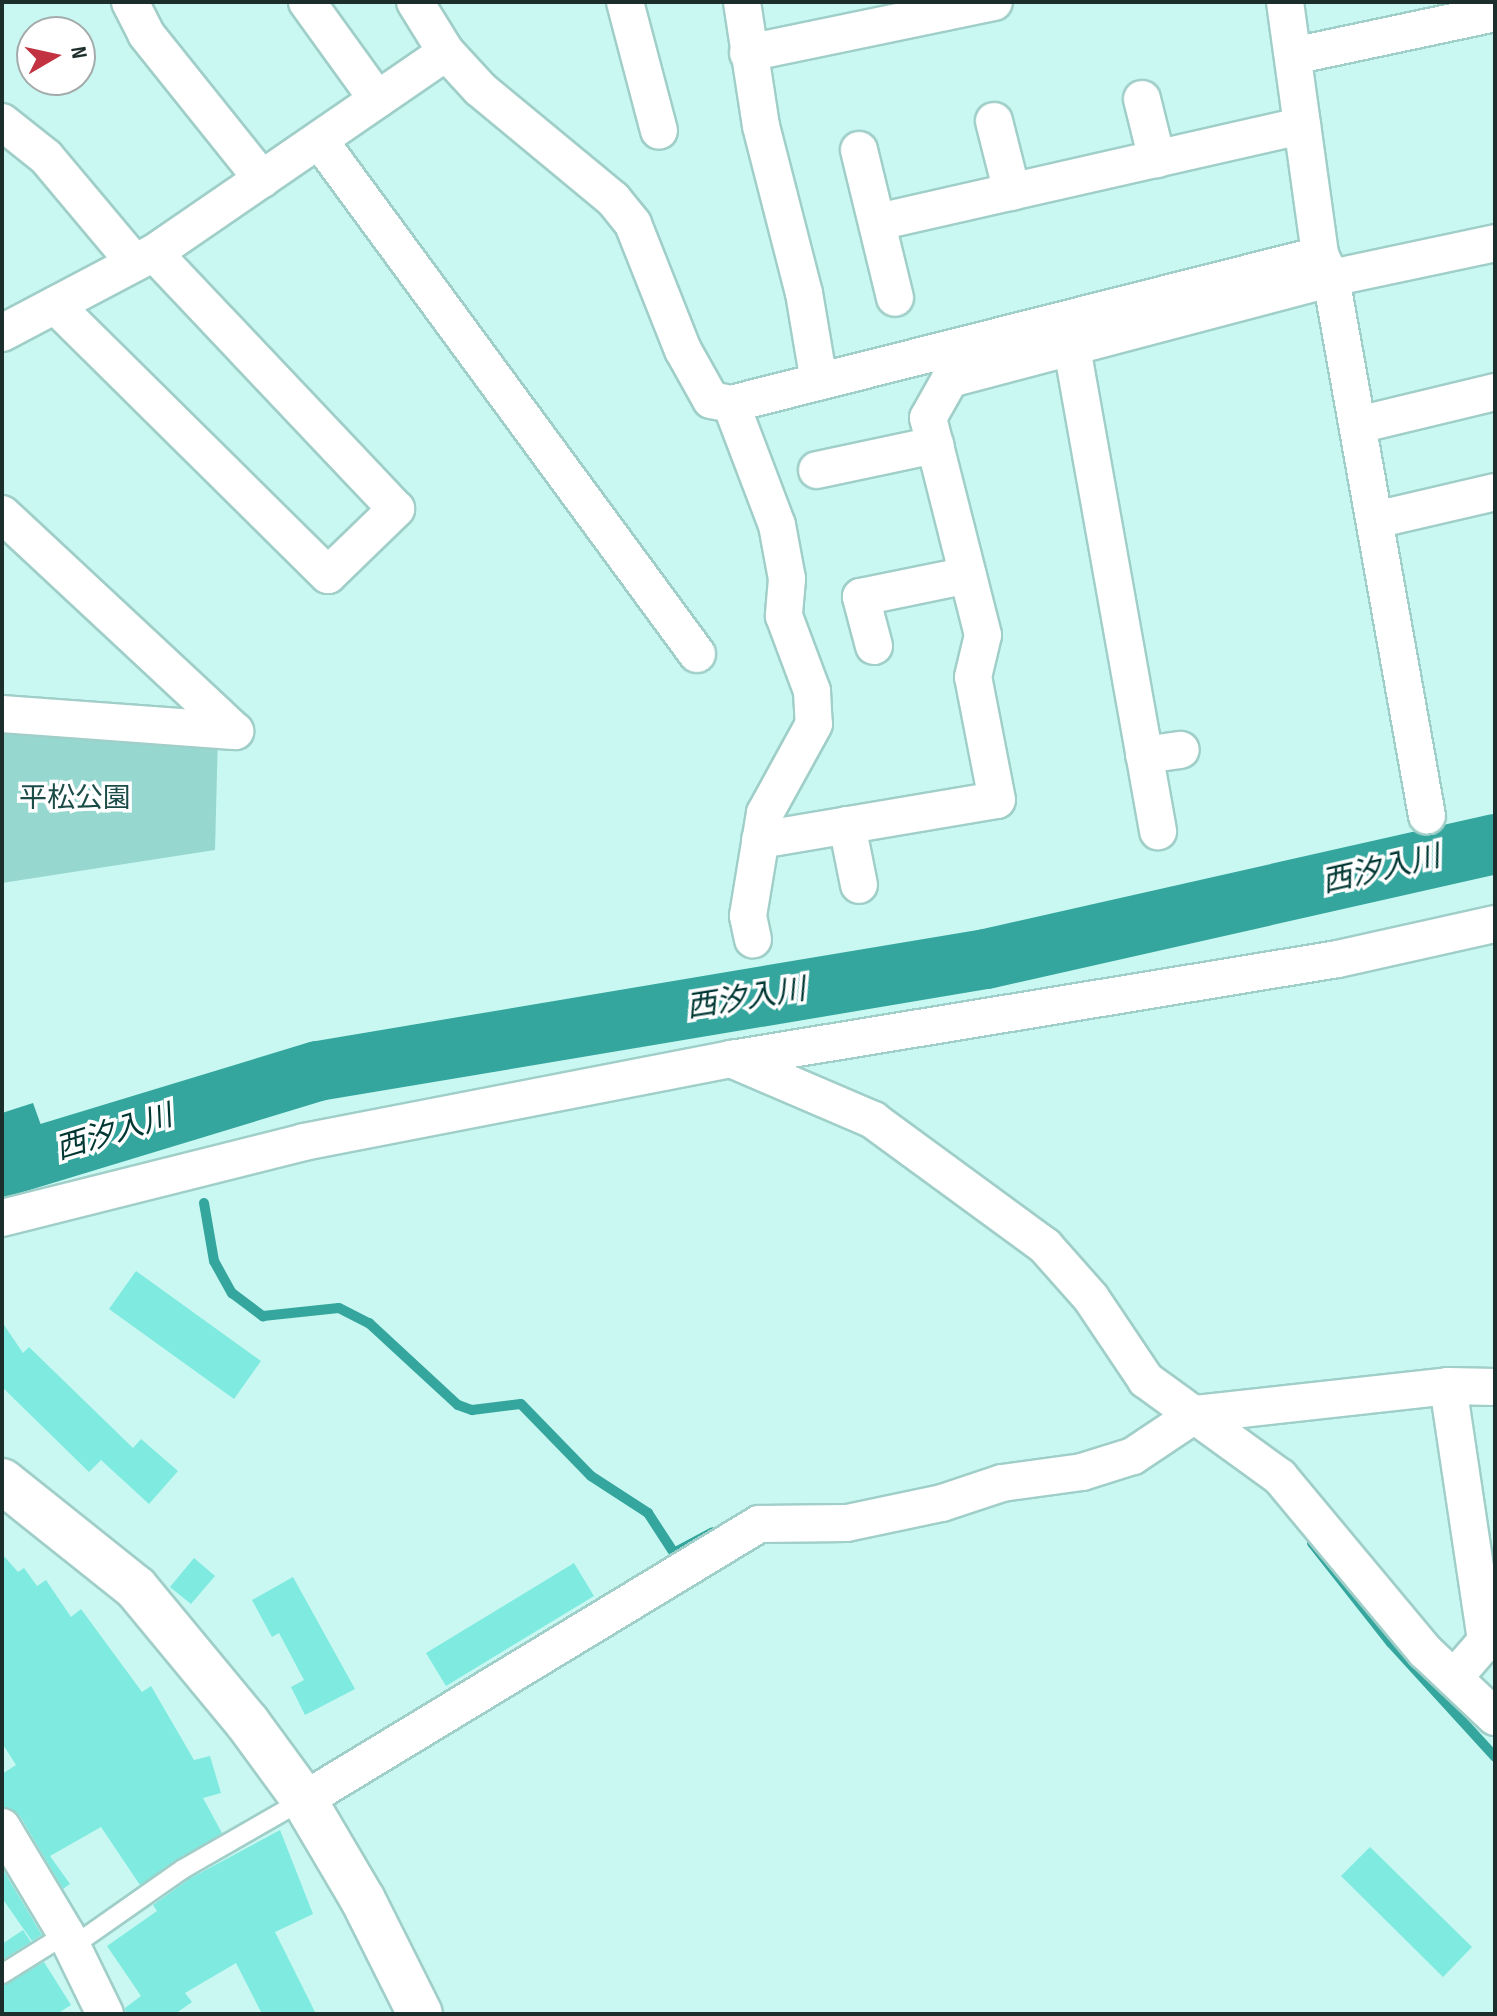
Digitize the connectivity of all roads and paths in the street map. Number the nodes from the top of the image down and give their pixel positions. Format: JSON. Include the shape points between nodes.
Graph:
{"nodes":[{"id":1,"x":130,"y":2,"type":"edge"},
{"id":2,"x":307,"y":2,"type":"edge"},
{"id":3,"x":415,"y":2,"type":"edge"},
{"id":4,"x":625,"y":2,"type":"edge"},
{"id":5,"x":742,"y":2,"type":"edge"},
{"id":6,"x":994,"y":2,"type":"edge"},
{"id":7,"x":1285,"y":2,"type":"edge"},
{"id":8,"x":1495,"y":13,"type":"edge"},
{"id":9,"x":446,"y":52,"type":"junction"},
{"id":10,"x":748,"y":53,"type":"junction"},
{"id":11,"x":1293,"y":56,"type":"junction"},
{"id":12,"x":377,"y":99,"type":"junction"},
{"id":13,"x":1142,"y":99,"type":"dead end"},
{"id":14,"x":994,"y":121,"type":"dead end"},
{"id":15,"x":2,"y":122,"type":"edge"},
{"id":16,"x":1302,"y":126,"type":"junction"},
{"id":17,"x":659,"y":131,"type":"dead end"},
{"id":18,"x":319,"y":140,"type":"junction"},
{"id":19,"x":859,"y":150,"type":"dead end"},
{"id":20,"x":1157,"y":159,"type":"junction"},
{"id":21,"x":262,"y":179,"type":"junction"},
{"id":22,"x":1012,"y":192,"type":"junction"},
{"id":23,"x":878,"y":222,"type":"junction"},
{"id":24,"x":1495,"y":243,"type":"edge"},
{"id":25,"x":145,"y":258,"type":"junction"},
{"id":26,"x":1325,"y":267,"type":"junction"},
{"id":27,"x":895,"y":298,"type":"dead end"},
{"id":28,"x":55,"y":305,"type":"junction"},
{"id":29,"x":2,"y":333,"type":"edge"},
{"id":30,"x":1072,"y":348,"type":"junction"},
{"id":31,"x":819,"y":382,"type":"junction"},
{"id":32,"x":1495,"y":392,"type":"edge"},
{"id":33,"x":731,"y":404,"type":"junction"},
{"id":34,"x":1358,"y":425,"type":"junction"},
{"id":35,"x":935,"y":445,"type":"junction"},
{"id":36,"x":817,"y":470,"type":"dead end"},
{"id":37,"x":1495,"y":492,"type":"edge"},
{"id":38,"x":2,"y":514,"type":"edge"},
{"id":39,"x":1375,"y":520,"type":"junction"},
{"id":40,"x":968,"y":575,"type":"junction"},
{"id":41,"x":874,"y":646,"type":"dead end"},
{"id":42,"x":697,"y":654,"type":"dead end"},
{"id":43,"x":2,"y":714,"type":"edge"},
{"id":44,"x":1181,"y":750,"type":"dead end"},
{"id":45,"x":1144,"y":755,"type":"junction"},
{"id":46,"x":1427,"y":816,"type":"dead end"},
{"id":47,"x":847,"y":825,"type":"junction"},
{"id":48,"x":1158,"y":831,"type":"dead end"},
{"id":49,"x":760,"y":840,"type":"junction"},
{"id":50,"x":859,"y":885,"type":"dead end"},
{"id":51,"x":1495,"y":924,"type":"edge"},
{"id":52,"x":753,"y":939,"type":"dead end"},
{"id":53,"x":731,"y":1059,"type":"junction"},
{"id":54,"x":2,"y":1218,"type":"edge"},
{"id":55,"x":1448,"y":1386,"type":"junction"},
{"id":56,"x":1495,"y":1387,"type":"edge"},
{"id":57,"x":1196,"y":1414,"type":"junction"},
{"id":58,"x":2,"y":1481,"type":"edge"},
{"id":59,"x":1454,"y":1678,"type":"junction"},
{"id":60,"x":1495,"y":1717,"type":"edge"},
{"id":61,"x":304,"y":1800,"type":"junction"},
{"id":62,"x":2,"y":1827,"type":"edge"},
{"id":63,"x":70,"y":1940,"type":"junction"},
{"id":64,"x":2,"y":1974,"type":"edge"},
{"id":65,"x":105,"y":2014,"type":"edge"},
{"id":66,"x":420,"y":2014,"type":"edge"}],
"edges":[{"from":1,"to":21,"type":"street","via":[[146,34]]},
{"from":2,"to":12,"type":"street"},
{"from":3,"to":9,"type":"street"},
{"from":4,"to":17,"type":"street"},
{"from":5,"to":10,"type":"street"},
{"from":6,"to":10,"type":"street"},
{"from":7,"to":11,"type":"street"},
{"from":8,"to":11,"type":"street"},
{"from":9,"to":12,"type":"street"},
{"from":9,"to":33,"type":"street","via":[[480,89],[613,199],[633,224],[683,350],[711,400]]},
{"from":10,"to":31,"type":"street"},
{"from":11,"to":16,"type":"street"},
{"from":12,"to":18,"type":"street"},
{"from":13,"to":20,"type":"street"},
{"from":14,"to":22,"type":"street"},
{"from":15,"to":25,"type":"street","via":[[46,157]]},
{"from":16,"to":20,"type":"street"},
{"from":16,"to":26,"type":"street"},
{"from":18,"to":21,"type":"street"},
{"from":18,"to":42,"type":"street"},
{"from":19,"to":23,"type":"street"},
{"from":20,"to":22,"type":"street"},
{"from":21,"to":25,"type":"street"},
{"from":22,"to":23,"type":"street"},
{"from":23,"to":27,"type":"street"},
{"from":24,"to":26,"type":"street"},
{"from":25,"to":28,"type":"street"},
{"from":25,"to":28,"type":"street","via":[[396,509],[328,575]]},
{"from":26,"to":30,"type":"street"},
{"from":26,"to":31,"type":"street"},
{"from":26,"to":34,"type":"street"},
{"from":28,"to":29,"type":"street"},
{"from":30,"to":35,"type":"street","via":[[950,379],[928,418]]},
{"from":30,"to":45,"type":"street"},
{"from":31,"to":33,"type":"street"},
{"from":32,"to":34,"type":"street"},
{"from":33,"to":49,"type":"street","via":[[777,525],[787,579],[784,616],[812,691],[814,724],[765,813]]},
{"from":34,"to":39,"type":"street"},
{"from":35,"to":36,"type":"street"},
{"from":35,"to":40,"type":"street"},
{"from":37,"to":39,"type":"street"},
{"from":38,"to":43,"type":"street","via":[[235,731]]},
{"from":39,"to":46,"type":"street"},
{"from":40,"to":41,"type":"street","via":[[861,597]]},
{"from":40,"to":47,"type":"street","via":[[983,635],[973,677],[997,800]]},
{"from":44,"to":45,"type":"street"},
{"from":45,"to":48,"type":"street"},
{"from":47,"to":49,"type":"street"},
{"from":47,"to":50,"type":"street"},
{"from":49,"to":52,"type":"street","via":[[748,916]]},
{"from":51,"to":53,"type":"street","via":[[1338,959]]},
{"from":53,"to":54,"type":"street","via":[[304,1142]]},
{"from":53,"to":57,"type":"street","via":[[873,1120],[1045,1246],[1091,1298],[1146,1380]]},
{"from":55,"to":56,"type":"street"},
{"from":55,"to":57,"type":"street"},
{"from":55,"to":59,"type":"street","via":[[1486,1641]]},
{"from":57,"to":59,"type":"street","via":[[1280,1477],[1425,1651]]},
{"from":57,"to":61,"type":"street","via":[[1133,1456],[1082,1472],[1002,1483],[942,1503],[847,1523],[759,1524]]},
{"from":58,"to":61,"type":"street","via":[[136,1588]]},
{"from":59,"to":60,"type":"street"},
{"from":61,"to":63,"type":"lane"},
{"from":61,"to":66,"type":"street"},
{"from":62,"to":63,"type":"street"},
{"from":63,"to":64,"type":"lane"},
{"from":63,"to":65,"type":"street"}]}
